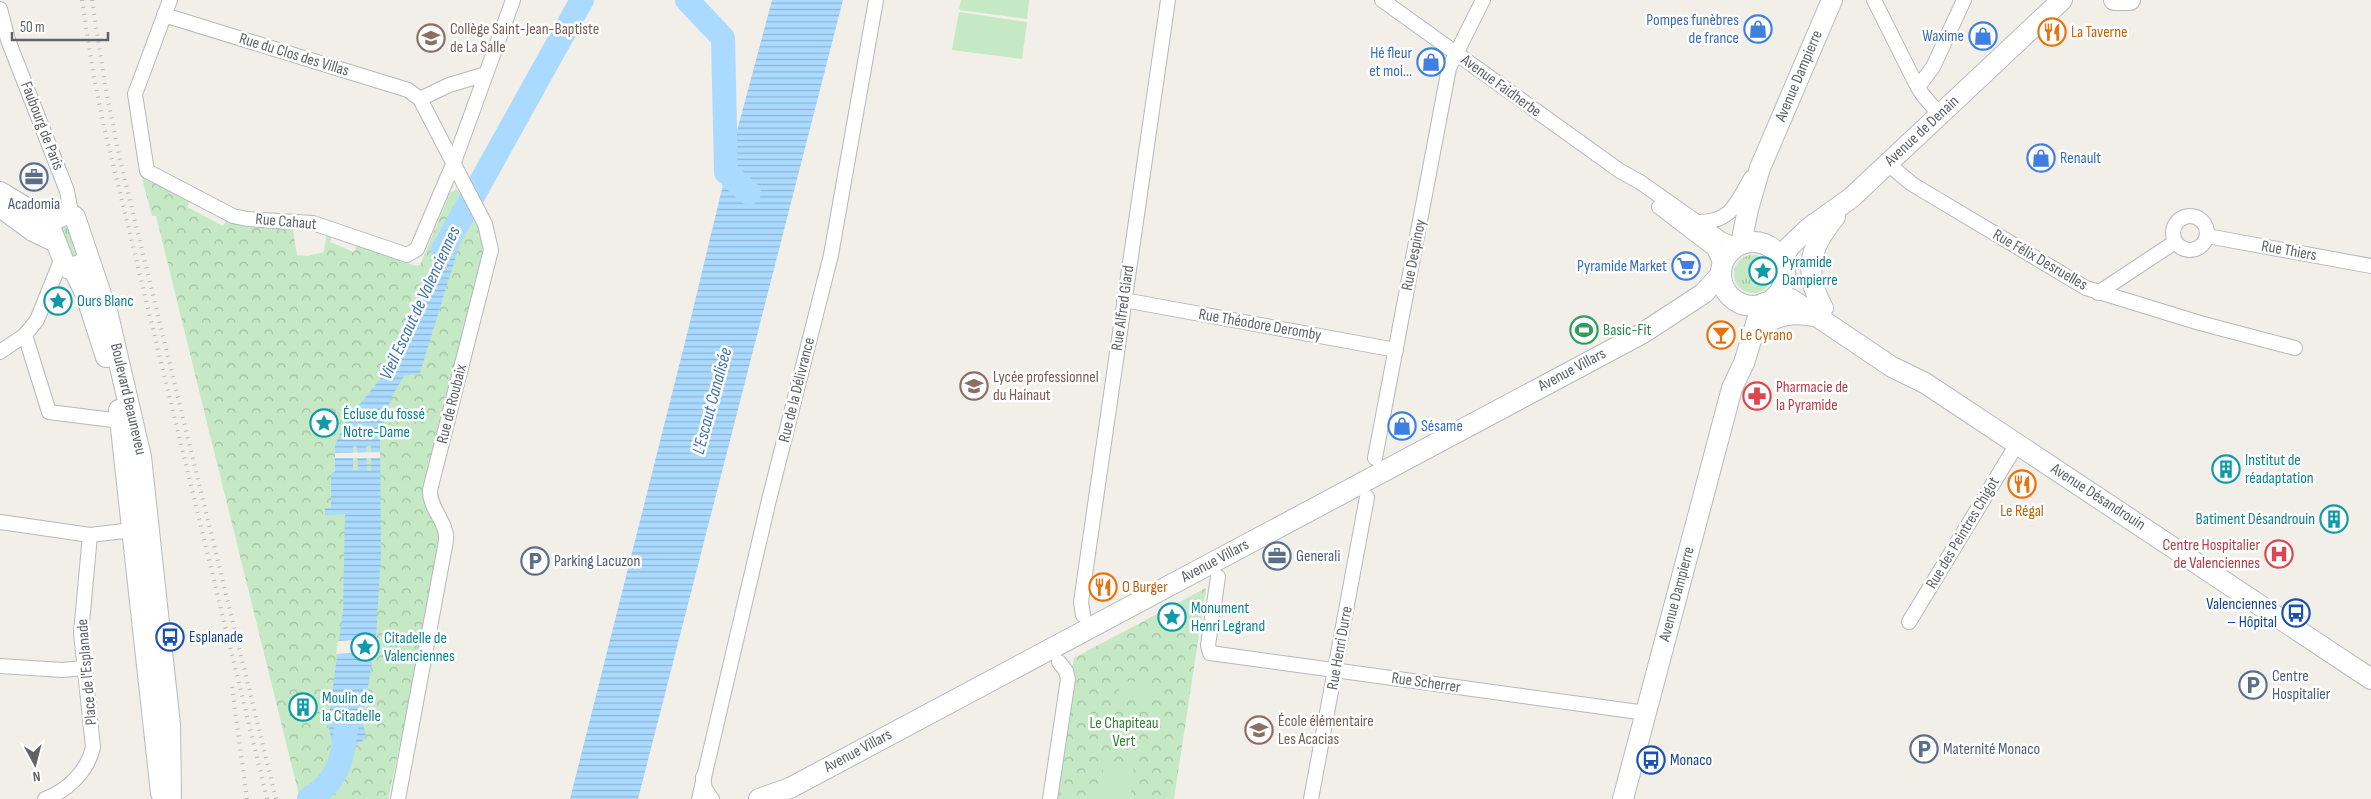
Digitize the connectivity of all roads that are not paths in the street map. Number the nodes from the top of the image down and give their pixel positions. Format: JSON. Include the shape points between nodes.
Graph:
{"nodes":[{"id":1,"x":170,"y":0,"type":"edge"},
{"id":2,"x":513,"y":0,"type":"edge"},
{"id":3,"x":876,"y":0,"type":"edge"},
{"id":4,"x":1168,"y":0,"type":"edge"},
{"id":5,"x":1382,"y":0,"type":"edge"},
{"id":6,"x":1483,"y":0,"type":"edge"},
{"id":7,"x":1832,"y":0,"type":"edge"},
{"id":8,"x":1874,"y":0,"type":"edge"},
{"id":9,"x":1964,"y":0,"type":"edge"},
{"id":10,"x":2062,"y":0,"type":"edge"},
{"id":11,"x":2114,"y":0,"type":"edge"},
{"id":12,"x":2131,"y":0,"type":"edge"},
{"id":13,"x":0,"y":9,"type":"edge"},
{"id":14,"x":164,"y":15,"type":"junction"},
{"id":15,"x":0,"y":27,"type":"edge"},
{"id":16,"x":8,"y":40,"type":"junction"},
{"id":17,"x":1455,"y":52,"type":"junction"},
{"id":18,"x":486,"y":74,"type":"junction"},
{"id":19,"x":1918,"y":87,"type":"junction"},
{"id":20,"x":420,"y":99,"type":"junction"},
{"id":21,"x":1940,"y":115,"type":"junction"},
{"id":22,"x":1766,"y":152,"type":"junction"},
{"id":23,"x":454,"y":162,"type":"junction"},
{"id":24,"x":1888,"y":164,"type":"junction"},
{"id":25,"x":1620,"y":171,"type":"junction"},
{"id":26,"x":0,"y":192,"type":"edge"},
{"id":27,"x":1851,"y":198,"type":"junction"},
{"id":28,"x":0,"y":207,"type":"edge"},
{"id":29,"x":64,"y":215,"type":"junction"},
{"id":30,"x":1696,"y":222,"type":"junction"},
{"id":31,"x":2207,"y":236,"type":"junction"},
{"id":32,"x":2175,"y":242,"type":"junction"},
{"id":33,"x":1739,"y":245,"type":"junction"},
{"id":34,"x":70,"y":257,"type":"junction"},
{"id":35,"x":2371,"y":266,"type":"edge"},
{"id":36,"x":1783,"y":269,"type":"junction"},
{"id":37,"x":1722,"y":270,"type":"junction"},
{"id":38,"x":2098,"y":293,"type":"junction"},
{"id":39,"x":1770,"y":299,"type":"junction"},
{"id":40,"x":1124,"y":300,"type":"junction"},
{"id":41,"x":1738,"y":301,"type":"junction"},
{"id":42,"x":1819,"y":312,"type":"junction"},
{"id":43,"x":1642,"y":333,"type":"junction"},
{"id":44,"x":25,"y":335,"type":"junction"},
{"id":45,"x":1752,"y":338,"type":"junction"},
{"id":46,"x":2295,"y":348,"type":"dead end"},
{"id":47,"x":1396,"y":350,"type":"junction"},
{"id":48,"x":0,"y":352,"type":"edge"},
{"id":49,"x":1732,"y":388,"type":"junction"},
{"id":50,"x":121,"y":421,"type":"junction"},
{"id":51,"x":2017,"y":444,"type":"junction"},
{"id":52,"x":1376,"y":458,"type":"dead end"},
{"id":53,"x":1367,"y":497,"type":"dead end"},
{"id":54,"x":0,"y":522,"type":"edge"},
{"id":55,"x":133,"y":530,"type":"junction"},
{"id":56,"x":90,"y":534,"type":"junction"},
{"id":57,"x":151,"y":541,"type":"junction"},
{"id":58,"x":1218,"y":576,"type":"dead end"},
{"id":59,"x":1083,"y":615,"type":"dead end"},
{"id":60,"x":1909,"y":622,"type":"dead end"},
{"id":61,"x":1059,"y":662,"type":"dead end"},
{"id":62,"x":0,"y":666,"type":"edge"},
{"id":63,"x":85,"y":668,"type":"junction"},
{"id":64,"x":1337,"y":671,"type":"junction"},
{"id":65,"x":2371,"y":679,"type":"edge"},
{"id":66,"x":1646,"y":712,"type":"junction"},
{"id":67,"x":164,"y":768,"type":"junction"},
{"id":68,"x":703,"y":776,"type":"junction"},
{"id":69,"x":790,"y":788,"type":"junction"},
{"id":70,"x":51,"y":797,"type":"edge"},
{"id":71,"x":158,"y":799,"type":"edge"},
{"id":72,"x":162,"y":799,"type":"edge"},
{"id":73,"x":171,"y":799,"type":"edge"},
{"id":74,"x":176,"y":799,"type":"edge"},
{"id":75,"x":398,"y":799,"type":"edge"},
{"id":76,"x":699,"y":799,"type":"edge"},
{"id":77,"x":712,"y":799,"type":"edge"},
{"id":78,"x":759,"y":799,"type":"edge"},
{"id":79,"x":772,"y":799,"type":"edge"},
{"id":80,"x":1050,"y":799,"type":"edge"},
{"id":81,"x":1312,"y":799,"type":"edge"},
{"id":82,"x":1623,"y":799,"type":"edge"}],
"edges":[{"from":1,"to":14,"type":"street"},
{"from":2,"to":18,"type":"street"},
{"from":3,"to":68,"type":"street","name":"Rue de la Délivrance","via":[[832,248]]},
{"from":4,"to":40,"type":"street","name":"Rue Alfred Giard"},
{"from":5,"to":17,"type":"street","name":"Avenue Faidherbe"},
{"from":6,"to":17,"type":"street","name":"Rue Despinoy"},
{"from":7,"to":22,"type":"main road","name":"Avenue Dampierre"},
{"from":8,"to":19,"type":"street"},
{"from":9,"to":19,"type":"street","via":[[1933,67]]},
{"from":10,"to":21,"type":"main road","name":"Avenue de Denain"},
{"from":11,"to":12,"type":"main road"},
{"from":13,"to":16,"type":"street","name":"Faubourg de Paris"},
{"from":14,"to":20,"type":"street","name":"Rue du Clos des Villas","via":[[408,90]]},
{"from":14,"to":23,"type":"street","name":"Rue Cahaut","via":[[136,89],[135,103],[148,170],[152,175],[241,218],[313,223],[407,255],[417,248]]},
{"from":15,"to":16,"type":"street","name":"Faubourg de Paris"},
{"from":16,"to":29,"type":"street","name":"Faubourg de Paris","via":[[67,191]]},
{"from":17,"to":25,"type":"street","name":"Avenue Faidherbe"},
{"from":17,"to":47,"type":"street","name":"Rue Despinoy","via":[[1449,68]]},
{"from":18,"to":20,"type":"street","via":[[457,82]]},
{"from":18,"to":23,"type":"street"},
{"from":19,"to":21,"type":"street"},
{"from":20,"to":23,"type":"street"},
{"from":21,"to":24,"type":"main road","name":"Avenue de Denain"},
{"from":22,"to":30,"type":"street","name":"Avenue Dampierre","via":[[1730,213],[1715,220]]},
{"from":22,"to":33,"type":"main road","name":"Avenue Dampierre"},
{"from":23,"to":75,"type":"street","name":"Rue de Roubaix","via":[[485,224],[491,250],[430,490],[430,500],[447,536]]},
{"from":24,"to":27,"type":"main road","name":"Avenue de Denain"},
{"from":24,"to":38,"type":"street","name":"Rue Félix Desruelles","via":[[1912,184],[2080,286]]},
{"from":25,"to":30,"type":"street","name":"Avenue Faidherbe"},
{"from":25,"to":37,"type":"street","name":"Avenue Faidherbe","via":[[1640,194],[1712,247]]},
{"from":26,"to":29,"type":"main road","via":[[33,212]]},
{"from":27,"to":36,"type":"main road","name":"Avenue de Denain","via":[[1809,228],[1789,247]]},
{"from":27,"to":42,"type":"main road","via":[[1821,234],[1812,256],[1812,281]]},
{"from":28,"to":34,"type":"main road"},
{"from":29,"to":34,"type":"main road","via":[[75,217]]},
{"from":29,"to":34,"type":"main road","via":[[50,225]]},
{"from":30,"to":33,"type":"street","name":"Avenue Faidherbe","via":[[1721,240]]},
{"from":31,"to":32,"type":"street","via":[[2202,245],[2193,250],[2183,249]]},
{"from":31,"to":32,"type":"street","via":[[2202,222],[2189,216],[2176,224]]},
{"from":31,"to":35,"type":"street","name":"Rue Thiers"},
{"from":32,"to":38,"type":"street"},
{"from":33,"to":36,"type":"main road","via":[[1764,244],[1775,251]]},
{"from":33,"to":37,"type":"main road","via":[[1728,254]]},
{"from":34,"to":44,"type":"street","via":[[54,282],[37,320]]},
{"from":34,"to":50,"type":"main road","name":"Boulevard Beauneveu","via":[[96,326]]},
{"from":34,"to":57,"type":"main road","name":"Boulevard Beauneveu","via":[[108,315],[139,444]]},
{"from":36,"to":39,"type":"main road","via":[[1781,288]]},
{"from":36,"to":42,"type":"main road","name":"Avenue Désandrouin","via":[[1792,287]]},
{"from":37,"to":41,"type":"main road","via":[[1724,286]]},
{"from":37,"to":43,"type":"main road","name":"Avenue Villars","via":[[1704,293]]},
{"from":38,"to":46,"type":"street","name":"Rue Félix Desruelles"},
{"from":39,"to":41,"type":"main road","via":[[1754,305]]},
{"from":39,"to":42,"type":"main road","name":"Avenue Désandrouin","via":[[1791,299]]},
{"from":39,"to":45,"type":"main road","name":"Avenue Dampierre"},
{"from":40,"to":47,"type":"street","name":"Rue Théodore Deromby"},
{"from":40,"to":59,"type":"street","name":"Rue Alfred Giard","via":[[1080,602]]},
{"from":41,"to":43,"type":"main road","name":"Avenue Villars","via":[[1717,301]]},
{"from":41,"to":49,"type":"main road","name":"Avenue Dampierre","via":[[1744,318]]},
{"from":42,"to":45,"type":"main road","via":[[1777,317],[1758,328]]},
{"from":42,"to":51,"type":"main road","name":"Avenue Désandrouin","via":[[1892,367],[1925,383]]},
{"from":43,"to":69,"type":"main road","name":"Avenue Villars"},
{"from":44,"to":48,"type":"street"},
{"from":44,"to":50,"type":"street","via":[[49,412]]},
{"from":45,"to":49,"type":"main road","name":"Avenue Dampierre"},
{"from":47,"to":52,"type":"street","name":"Rue Despinoy"},
{"from":49,"to":66,"type":"main road","name":"Avenue Dampierre"},
{"from":50,"to":55,"type":"main road","name":"Boulevard Beauneveu"},
{"from":51,"to":60,"type":"street","name":"Rue des Peintres Chigot"},
{"from":51,"to":65,"type":"main road","name":"Avenue Désandrouin"},
{"from":53,"to":64,"type":"street","name":"Rue Henri Durre"},
{"from":54,"to":56,"type":"street"},
{"from":55,"to":56,"type":"street"},
{"from":55,"to":57,"type":"street"},
{"from":55,"to":67,"type":"main road","name":"Boulevard Beauneveu"},
{"from":56,"to":63,"type":"street","name":"Place de l'Esplanade","via":[[81,620]]},
{"from":57,"to":67,"type":"main road","name":"Boulevard Beauneveu","via":[[169,713]]},
{"from":58,"to":64,"type":"street","name":"Rue Scherrer","via":[[1208,650],[1216,654]]},
{"from":61,"to":80,"type":"street","via":[[1068,679]]},
{"from":62,"to":63,"type":"street","via":[[62,670]]},
{"from":63,"to":70,"type":"street","name":"Place de l'Esplanade","via":[[92,752],[73,782]]},
{"from":64,"to":66,"type":"street","name":"Rue Scherrer"},
{"from":64,"to":81,"type":"street","name":"Rue Henri Durre"},
{"from":66,"to":82,"type":"main road","name":"Avenue Dampierre"},
{"from":67,"to":71,"type":"main road"},
{"from":67,"to":72,"type":"main road","name":"Boulevard Beauneveu"},
{"from":67,"to":73,"type":"main road","name":"Boulevard Beauneveu"},
{"from":67,"to":74,"type":"main road"},
{"from":68,"to":76,"type":"street","name":"Rue de la Délivrance"},
{"from":68,"to":77,"type":"street","via":[[705,789]]},
{"from":69,"to":78,"type":"main road","name":"Avenue Villars"},
{"from":69,"to":79,"type":"main road"}]}
